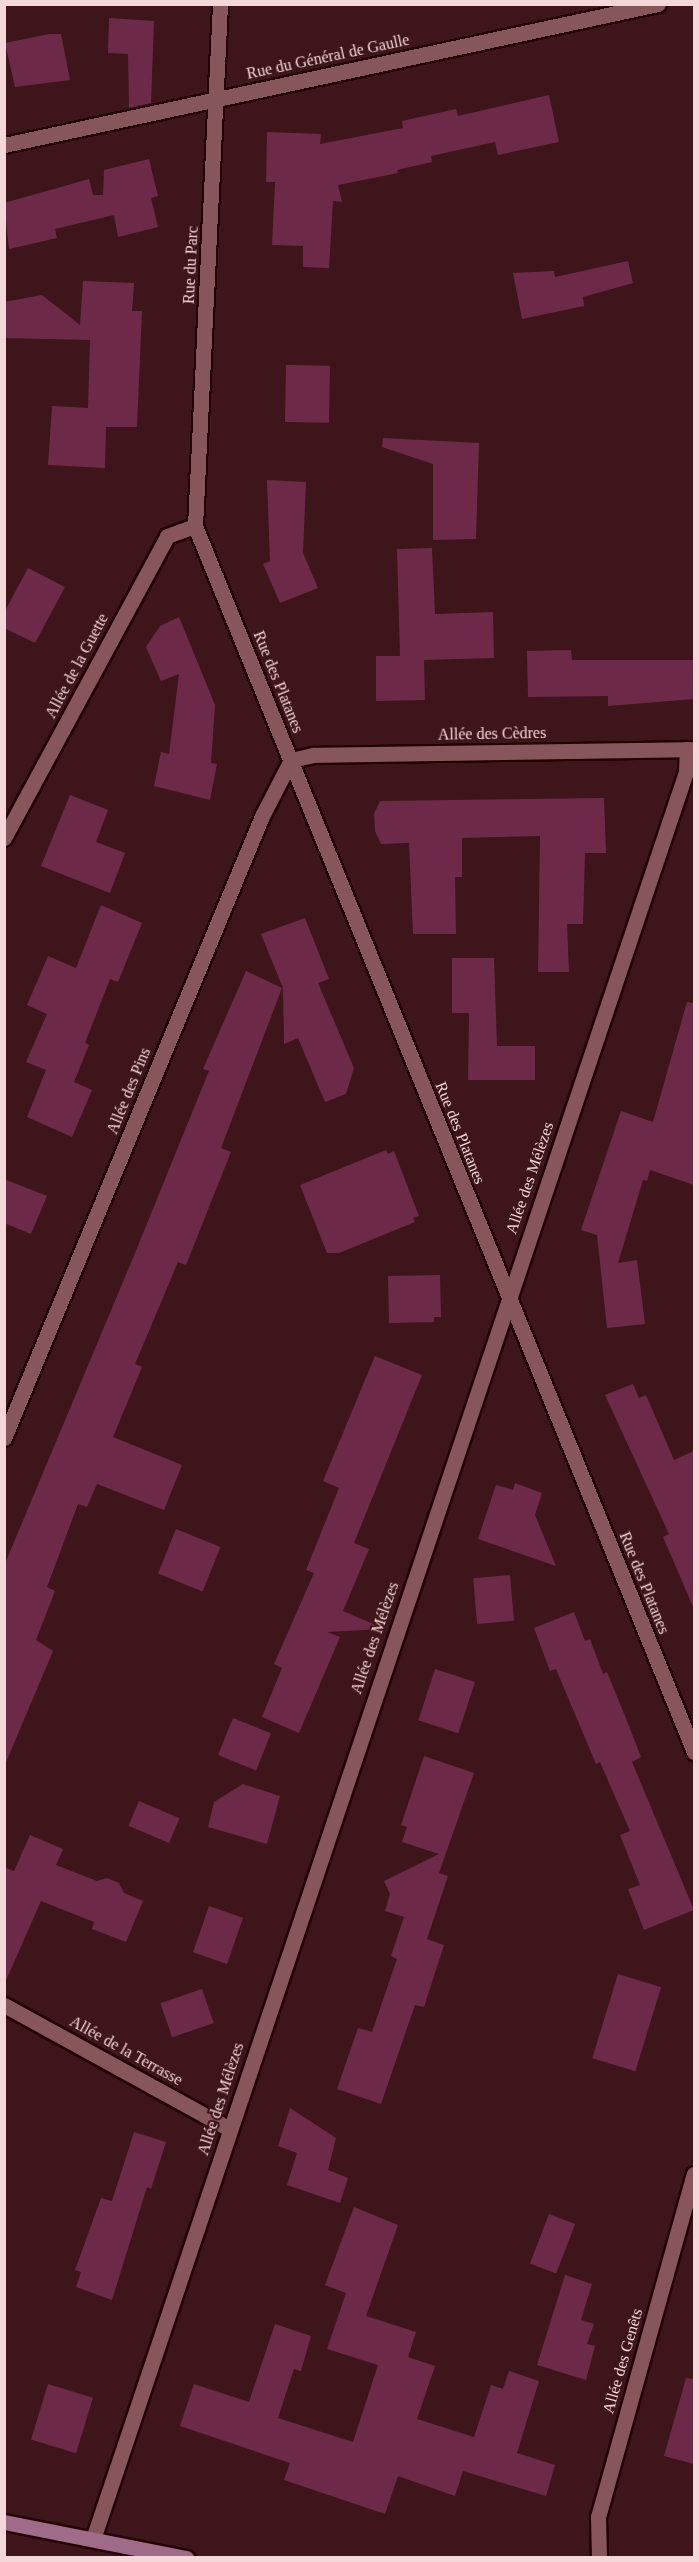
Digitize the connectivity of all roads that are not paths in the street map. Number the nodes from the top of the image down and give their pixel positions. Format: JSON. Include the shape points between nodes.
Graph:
{"nodes":[{"id":1,"x":220,"y":4,"type":"edge"},
{"id":2,"x":658,"y":4,"type":"edge"},
{"id":3,"x":217,"y":99,"type":"junction"},
{"id":4,"x":4,"y":145,"type":"edge"},
{"id":5,"x":195,"y":526,"type":"junction"},
{"id":6,"x":691,"y":749,"type":"edge"},
{"id":7,"x":291,"y":760,"type":"junction"},
{"id":8,"x":4,"y":838,"type":"edge"},
{"id":9,"x":508,"y":1300,"type":"junction"},
{"id":10,"x":4,"y":1438,"type":"edge"},
{"id":11,"x":694,"y":1752,"type":"edge"},
{"id":12,"x":4,"y":2005,"type":"edge"},
{"id":13,"x":230,"y":2128,"type":"junction"},
{"id":14,"x":694,"y":2174,"type":"edge"},
{"id":15,"x":4,"y":2522,"type":"edge"},
{"id":16,"x":93,"y":2539,"type":"junction"},
{"id":17,"x":186,"y":2558,"type":"edge"},
{"id":18,"x":599,"y":2558,"type":"edge"}],
"edges":[{"from":1,"to":3,"type":"street","name":"Rue du Parc"},
{"from":2,"to":3,"type":"street","name":"Rue du Général de Gaulle"},
{"from":3,"to":4,"type":"street","name":"Rue du Général de Gaulle"},
{"from":3,"to":5,"type":"street","name":"Rue du Parc"},
{"from":5,"to":7,"type":"street","name":"Rue des Platanes"},
{"from":5,"to":8,"type":"street","name":"Allée de la Guette","via":[[168,536]]},
{"from":6,"to":7,"type":"street","name":"Allée des Cèdres","via":[[313,755]]},
{"from":6,"to":9,"type":"street","name":"Allée des Mélèzes"},
{"from":7,"to":9,"type":"street","name":"Rue des Platanes"},
{"from":7,"to":10,"type":"street","name":"Allée des Pins","via":[[258,826]]},
{"from":9,"to":11,"type":"street","name":"Rue des Platanes"},
{"from":9,"to":13,"type":"street","name":"Allée des Mélèzes"},
{"from":12,"to":13,"type":"street","name":"Allée de la Terrasse"},
{"from":13,"to":16,"type":"street","name":"Allée des Mélèzes"},
{"from":14,"to":18,"type":"street","name":"Allée des Genêts","via":[[598,2517]]},
{"from":15,"to":16,"type":"main road"},
{"from":16,"to":17,"type":"main road"}]}
